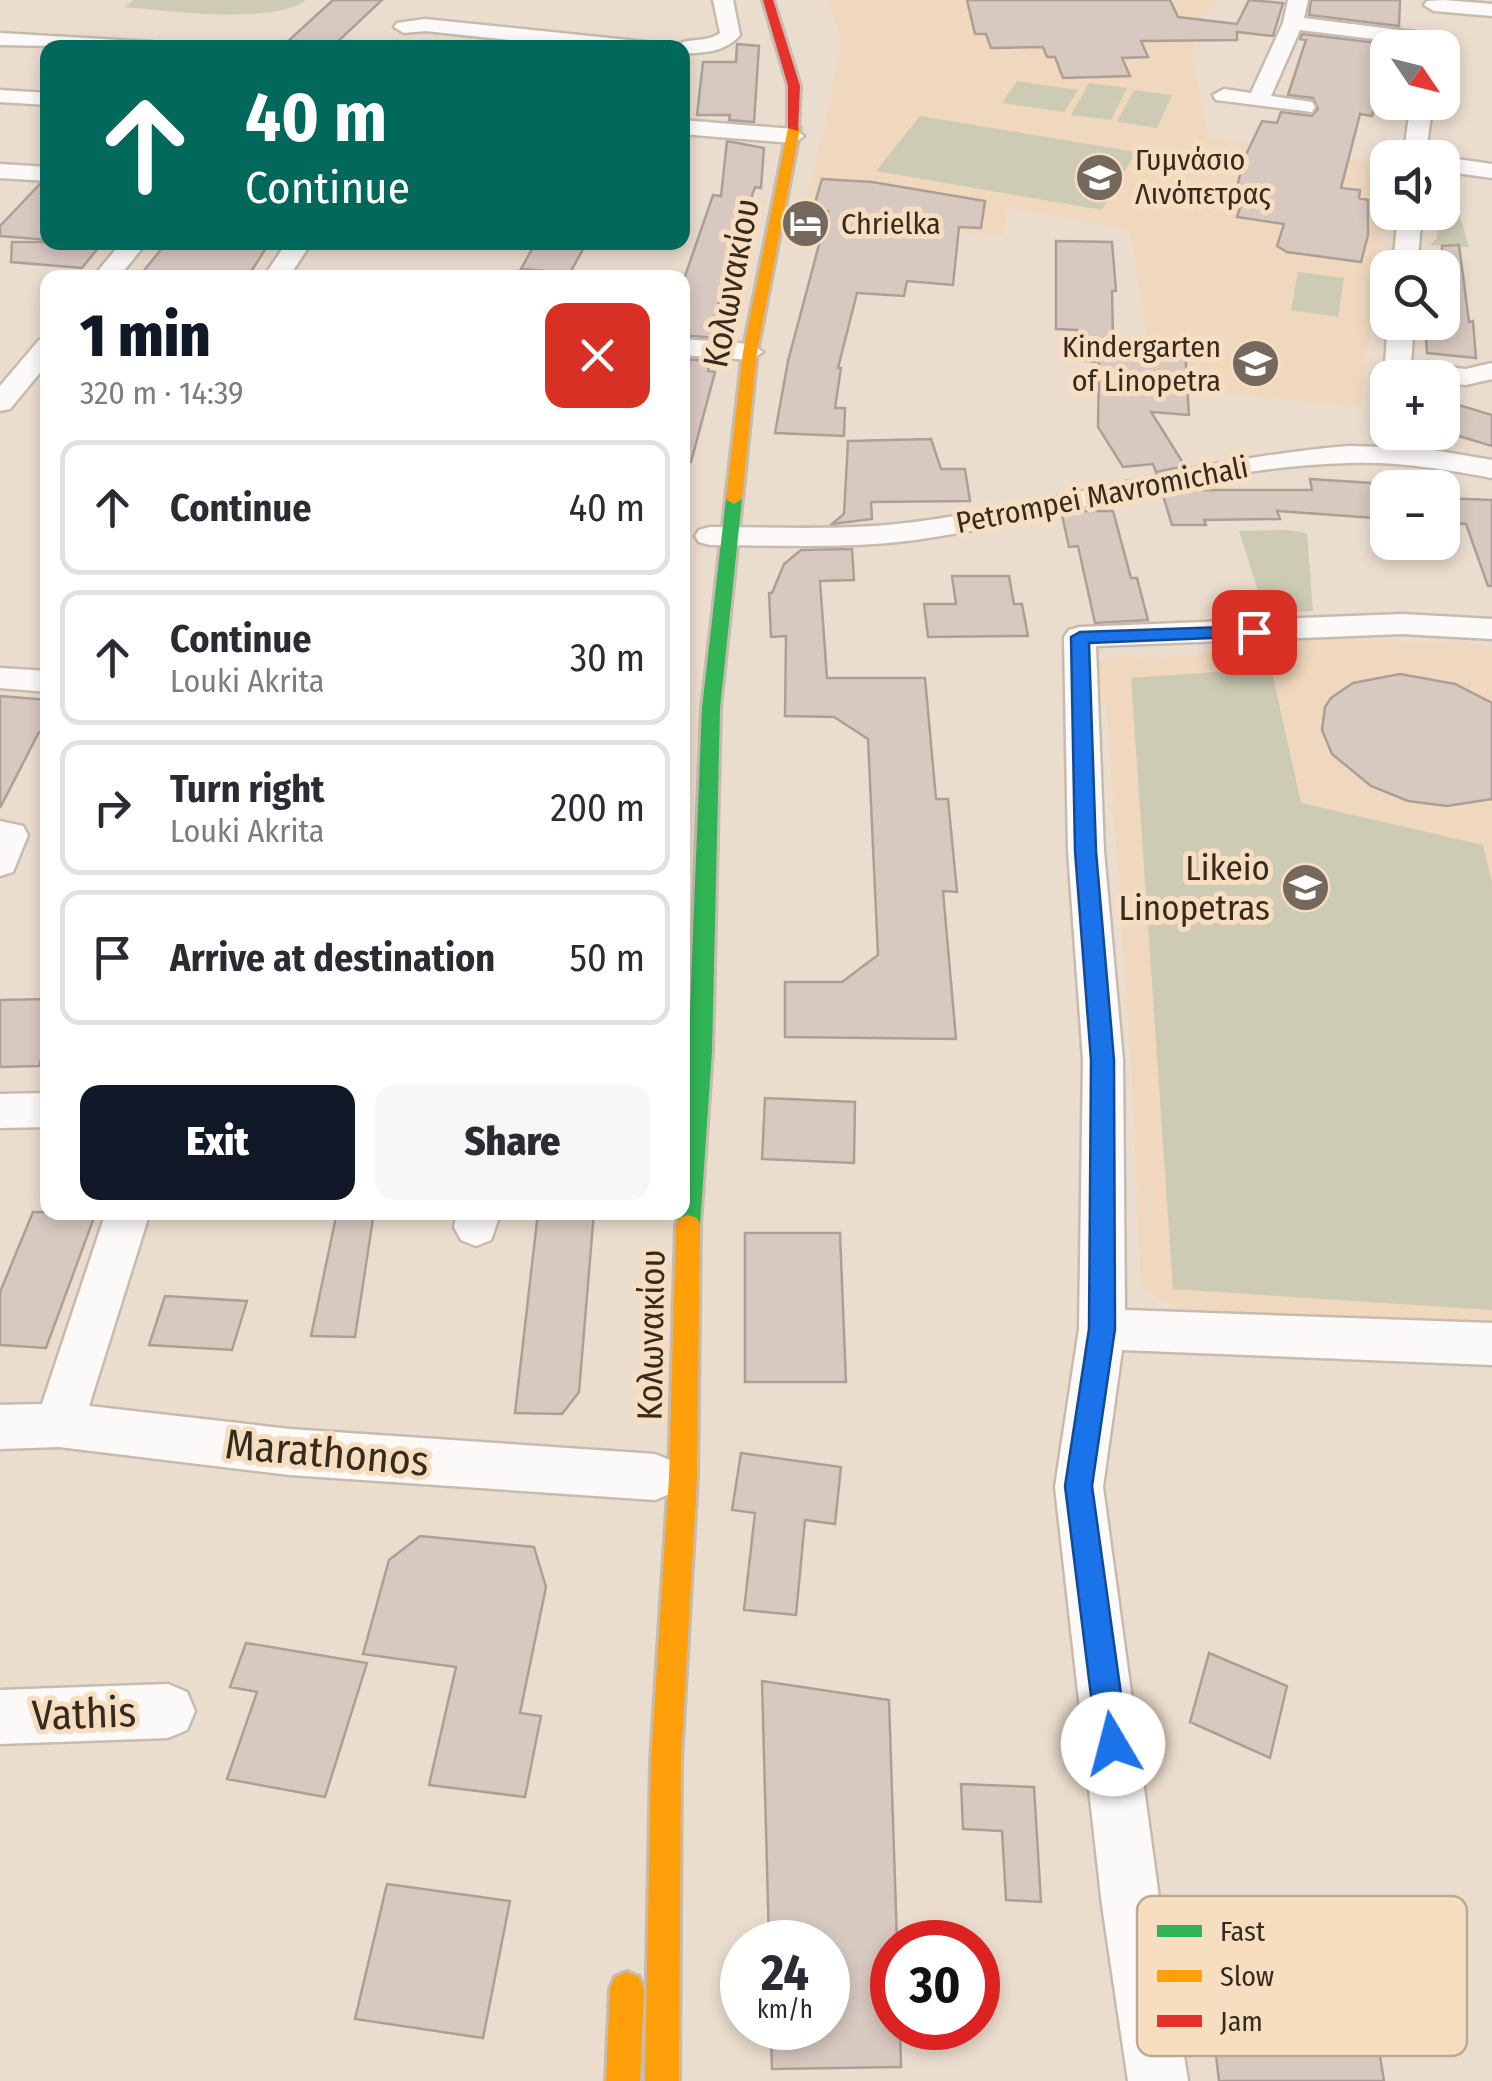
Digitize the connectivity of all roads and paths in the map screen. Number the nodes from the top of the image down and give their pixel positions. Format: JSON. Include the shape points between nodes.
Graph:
{"nodes":[{"id":1,"x":723,"y":0,"type":"edge"},
{"id":2,"x":756,"y":0,"type":"edge"},
{"id":3,"x":768,"y":0,"type":"edge"},
{"id":4,"x":1298,"y":0,"type":"edge"},
{"id":5,"x":434,"y":3,"type":"dead end"},
{"id":6,"x":1434,"y":3,"type":"edge"},
{"id":7,"x":1492,"y":10,"type":"edge"},
{"id":8,"x":1293,"y":22,"type":"junction"},
{"id":9,"x":1432,"y":30,"type":"edge"},
{"id":10,"x":1370,"y":34,"type":"edge"},
{"id":11,"x":0,"y":39,"type":"edge"},
{"id":12,"x":570,"y":40,"type":"edge"},
{"id":13,"x":40,"y":41,"type":"edge"},
{"id":14,"x":690,"y":47,"type":"edge"},
{"id":15,"x":1224,"y":95,"type":"dead end"},
{"id":16,"x":0,"y":96,"type":"edge"},
{"id":17,"x":40,"y":98,"type":"edge"},
{"id":18,"x":1258,"y":100,"type":"junction"},
{"id":19,"x":1304,"y":107,"type":"dead end"},
{"id":20,"x":690,"y":128,"type":"edge"},
{"id":21,"x":786,"y":135,"type":"junction"},
{"id":22,"x":1460,"y":167,"type":"edge"},
{"id":23,"x":0,"y":171,"type":"edge"},
{"id":24,"x":1492,"y":171,"type":"edge"},
{"id":25,"x":40,"y":174,"type":"edge"},
{"id":26,"x":128,"y":250,"type":"edge"},
{"id":27,"x":111,"y":270,"type":"edge"},
{"id":28,"x":690,"y":347,"type":"edge"},
{"id":29,"x":739,"y":351,"type":"junction"},
{"id":30,"x":40,"y":355,"type":"edge"},
{"id":31,"x":1492,"y":371,"type":"edge"},
{"id":32,"x":1460,"y":377,"type":"edge"},
{"id":33,"x":0,"y":402,"type":"edge"},
{"id":34,"x":1370,"y":445,"type":"edge"},
{"id":35,"x":1420,"y":450,"type":"edge"},
{"id":36,"x":1492,"y":469,"type":"edge"},
{"id":37,"x":720,"y":536,"type":"junction"},
{"id":38,"x":1492,"y":629,"type":"edge"},
{"id":39,"x":0,"y":678,"type":"edge"},
{"id":40,"x":40,"y":681,"type":"edge"},
{"id":41,"x":696,"y":708,"type":"edge"},
{"id":42,"x":690,"y":795,"type":"edge"},
{"id":43,"x":0,"y":834,"type":"edge"},
{"id":44,"x":0,"y":863,"type":"edge"},
{"id":45,"x":40,"y":1110,"type":"edge"},
{"id":46,"x":0,"y":1112,"type":"edge"},
{"id":47,"x":690,"y":1188,"type":"edge"},
{"id":48,"x":125,"y":1220,"type":"edge"},
{"id":49,"x":667,"y":1220,"type":"edge"},
{"id":50,"x":688,"y":1220,"type":"edge"},
{"id":51,"x":663,"y":1308,"type":"dead end"},
{"id":52,"x":1102,"y":1329,"type":"junction"},
{"id":53,"x":1492,"y":1344,"type":"edge"},
{"id":54,"x":59,"y":1426,"type":"junction"},
{"id":55,"x":0,"y":1427,"type":"edge"},
{"id":56,"x":655,"y":1478,"type":"dead end"},
{"id":57,"x":168,"y":1711,"type":"dead end"},
{"id":58,"x":0,"y":1718,"type":"edge"},
{"id":59,"x":1137,"y":1943,"type":"edge"},
{"id":60,"x":628,"y":1965,"type":"dead end"},
{"id":61,"x":1154,"y":2056,"type":"edge"},
{"id":62,"x":622,"y":2081,"type":"edge"},
{"id":63,"x":662,"y":2081,"type":"edge"},
{"id":64,"x":1158,"y":2081,"type":"edge"}],
"edges":[{"from":1,"to":14,"type":"street","via":[[730,36]]},
{"from":2,"to":21,"type":"main road","name":"Κολωνακίου","via":[[773,50]]},
{"from":3,"to":21,"type":"main road","name":"Κολωνακίου","via":[[794,86]]},
{"from":4,"to":8,"type":"street"},
{"from":5,"to":12,"type":"street","via":[[398,32],[425,25]]},
{"from":6,"to":7,"type":"street"},
{"from":6,"to":9,"type":"street"},
{"from":8,"to":10,"type":"street"},
{"from":8,"to":18,"type":"street"},
{"from":11,"to":13,"type":"street"},
{"from":15,"to":18,"type":"street"},
{"from":16,"to":17,"type":"street"},
{"from":18,"to":19,"type":"street"},
{"from":20,"to":21,"type":"street"},
{"from":21,"to":29,"type":"main road","name":"Κολωνακίου"},
{"from":22,"to":24,"type":"street"},
{"from":23,"to":25,"type":"street"},
{"from":26,"to":27,"type":"street"},
{"from":28,"to":29,"type":"street"},
{"from":29,"to":37,"type":"main road","name":"Κολωνακίου"},
{"from":30,"to":33,"type":"street"},
{"from":31,"to":32,"type":"street"},
{"from":34,"to":37,"type":"street","name":"Petrompei Mavromichali","via":[[913,532]]},
{"from":35,"to":36,"type":"street","name":"Petrompei Mavromichali"},
{"from":37,"to":41,"type":"main road","name":"Κολωνακίου"},
{"from":38,"to":52,"type":"street","via":[[1402,624],[1080,637],[1086,851],[1103,1060]]},
{"from":39,"to":40,"type":"street"},
{"from":41,"to":42,"type":"main road","name":"Κολωνακίου"},
{"from":41,"to":47,"type":"main road","name":"Κολωνακίου","via":[[700,1051]]},
{"from":43,"to":44,"type":"street","via":[[10,834]]},
{"from":45,"to":46,"type":"street"},
{"from":48,"to":54,"type":"street"},
{"from":49,"to":51,"type":"main road","name":"Κολωνακίου"},
{"from":50,"to":63,"type":"main road","name":"Κολωνακίου","via":[[683,1478],[666,1760]]},
{"from":52,"to":53,"type":"street"},
{"from":52,"to":59,"type":"street","via":[[1078,1486]]},
{"from":54,"to":55,"type":"street","name":"Marathonos"},
{"from":54,"to":56,"type":"street","name":"Marathonos","via":[[290,1452]]},
{"from":57,"to":58,"type":"street","name":"Vathis"},
{"from":60,"to":62,"type":"main road"},
{"from":61,"to":64,"type":"street"}]}
